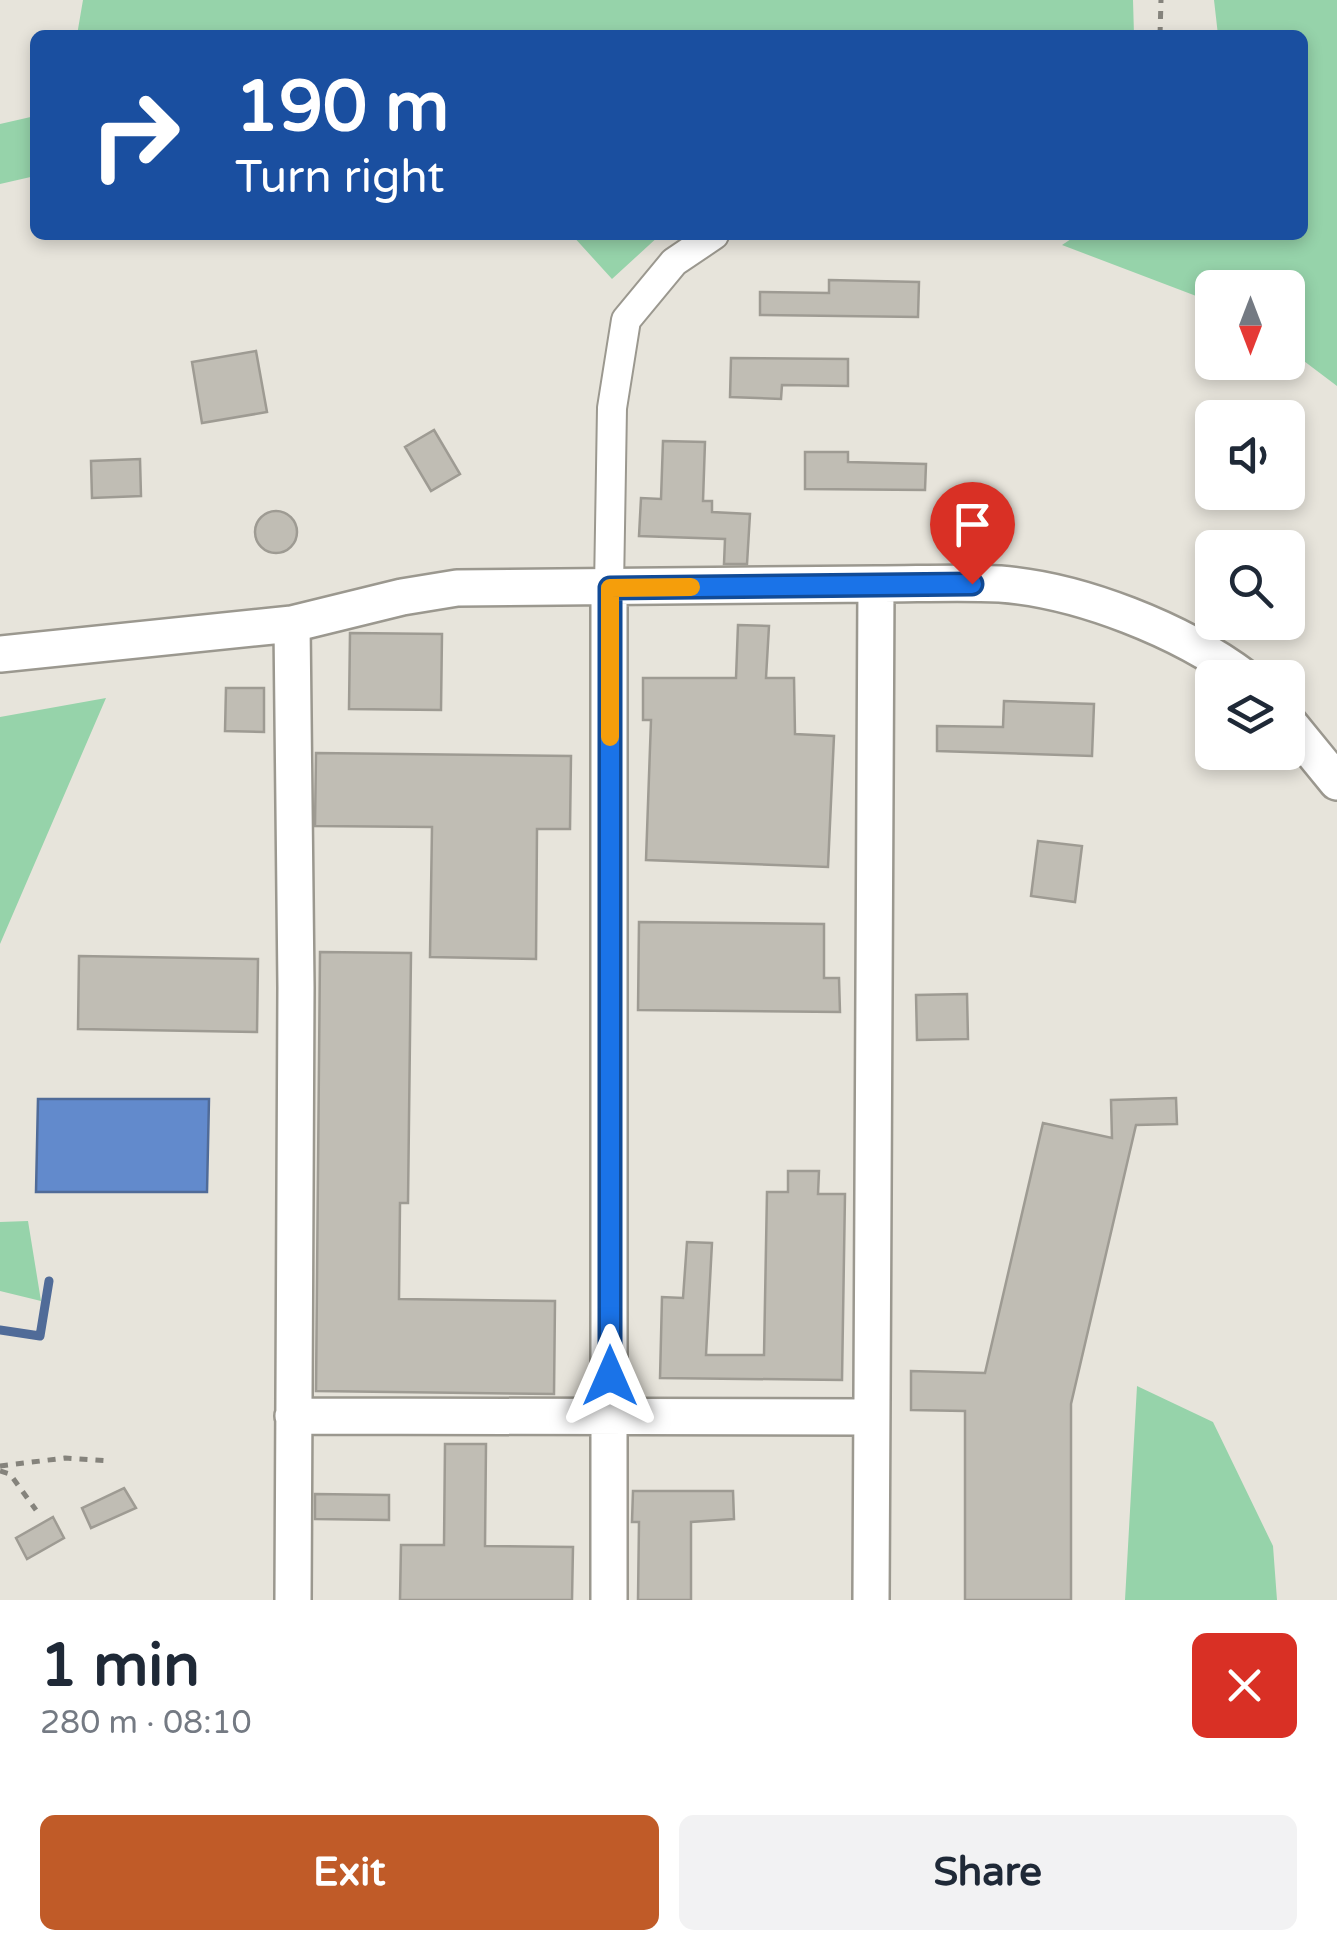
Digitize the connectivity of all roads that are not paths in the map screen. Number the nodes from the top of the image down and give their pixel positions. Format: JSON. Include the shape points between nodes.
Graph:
{"nodes":[{"id":1,"x":707,"y":240,"type":"edge"},
{"id":2,"x":876,"y":584,"type":"junction"},
{"id":3,"x":610,"y":588,"type":"junction"},
{"id":4,"x":292,"y":624,"type":"junction"},
{"id":5,"x":0,"y":654,"type":"edge"},
{"id":6,"x":1215,"y":660,"type":"edge"},
{"id":7,"x":1305,"y":743,"type":"edge"},
{"id":8,"x":1337,"y":782,"type":"edge"},
{"id":9,"x":293,"y":1416,"type":"junction"},
{"id":10,"x":610,"y":1416,"type":"junction"},
{"id":11,"x":870,"y":1417,"type":"junction"},
{"id":12,"x":292,"y":1600,"type":"edge"},
{"id":13,"x":609,"y":1600,"type":"edge"},
{"id":14,"x":871,"y":1600,"type":"edge"}],
"edges":[{"from":1,"to":3,"type":"street","via":[[674,262],[626,320],[612,408]]},
{"from":2,"to":3,"type":"street"},
{"from":2,"to":6,"type":"street","via":[[1003,584],[1093,604],[1171,633]]},
{"from":2,"to":11,"type":"street"},
{"from":3,"to":4,"type":"street","via":[[457,588]]},
{"from":3,"to":10,"type":"street"},
{"from":4,"to":5,"type":"street"},
{"from":4,"to":9,"type":"street"},
{"from":7,"to":8,"type":"street"},
{"from":9,"to":10,"type":"street"},
{"from":9,"to":12,"type":"street"},
{"from":10,"to":11,"type":"street"},
{"from":10,"to":13,"type":"street"},
{"from":11,"to":14,"type":"street"}]}
